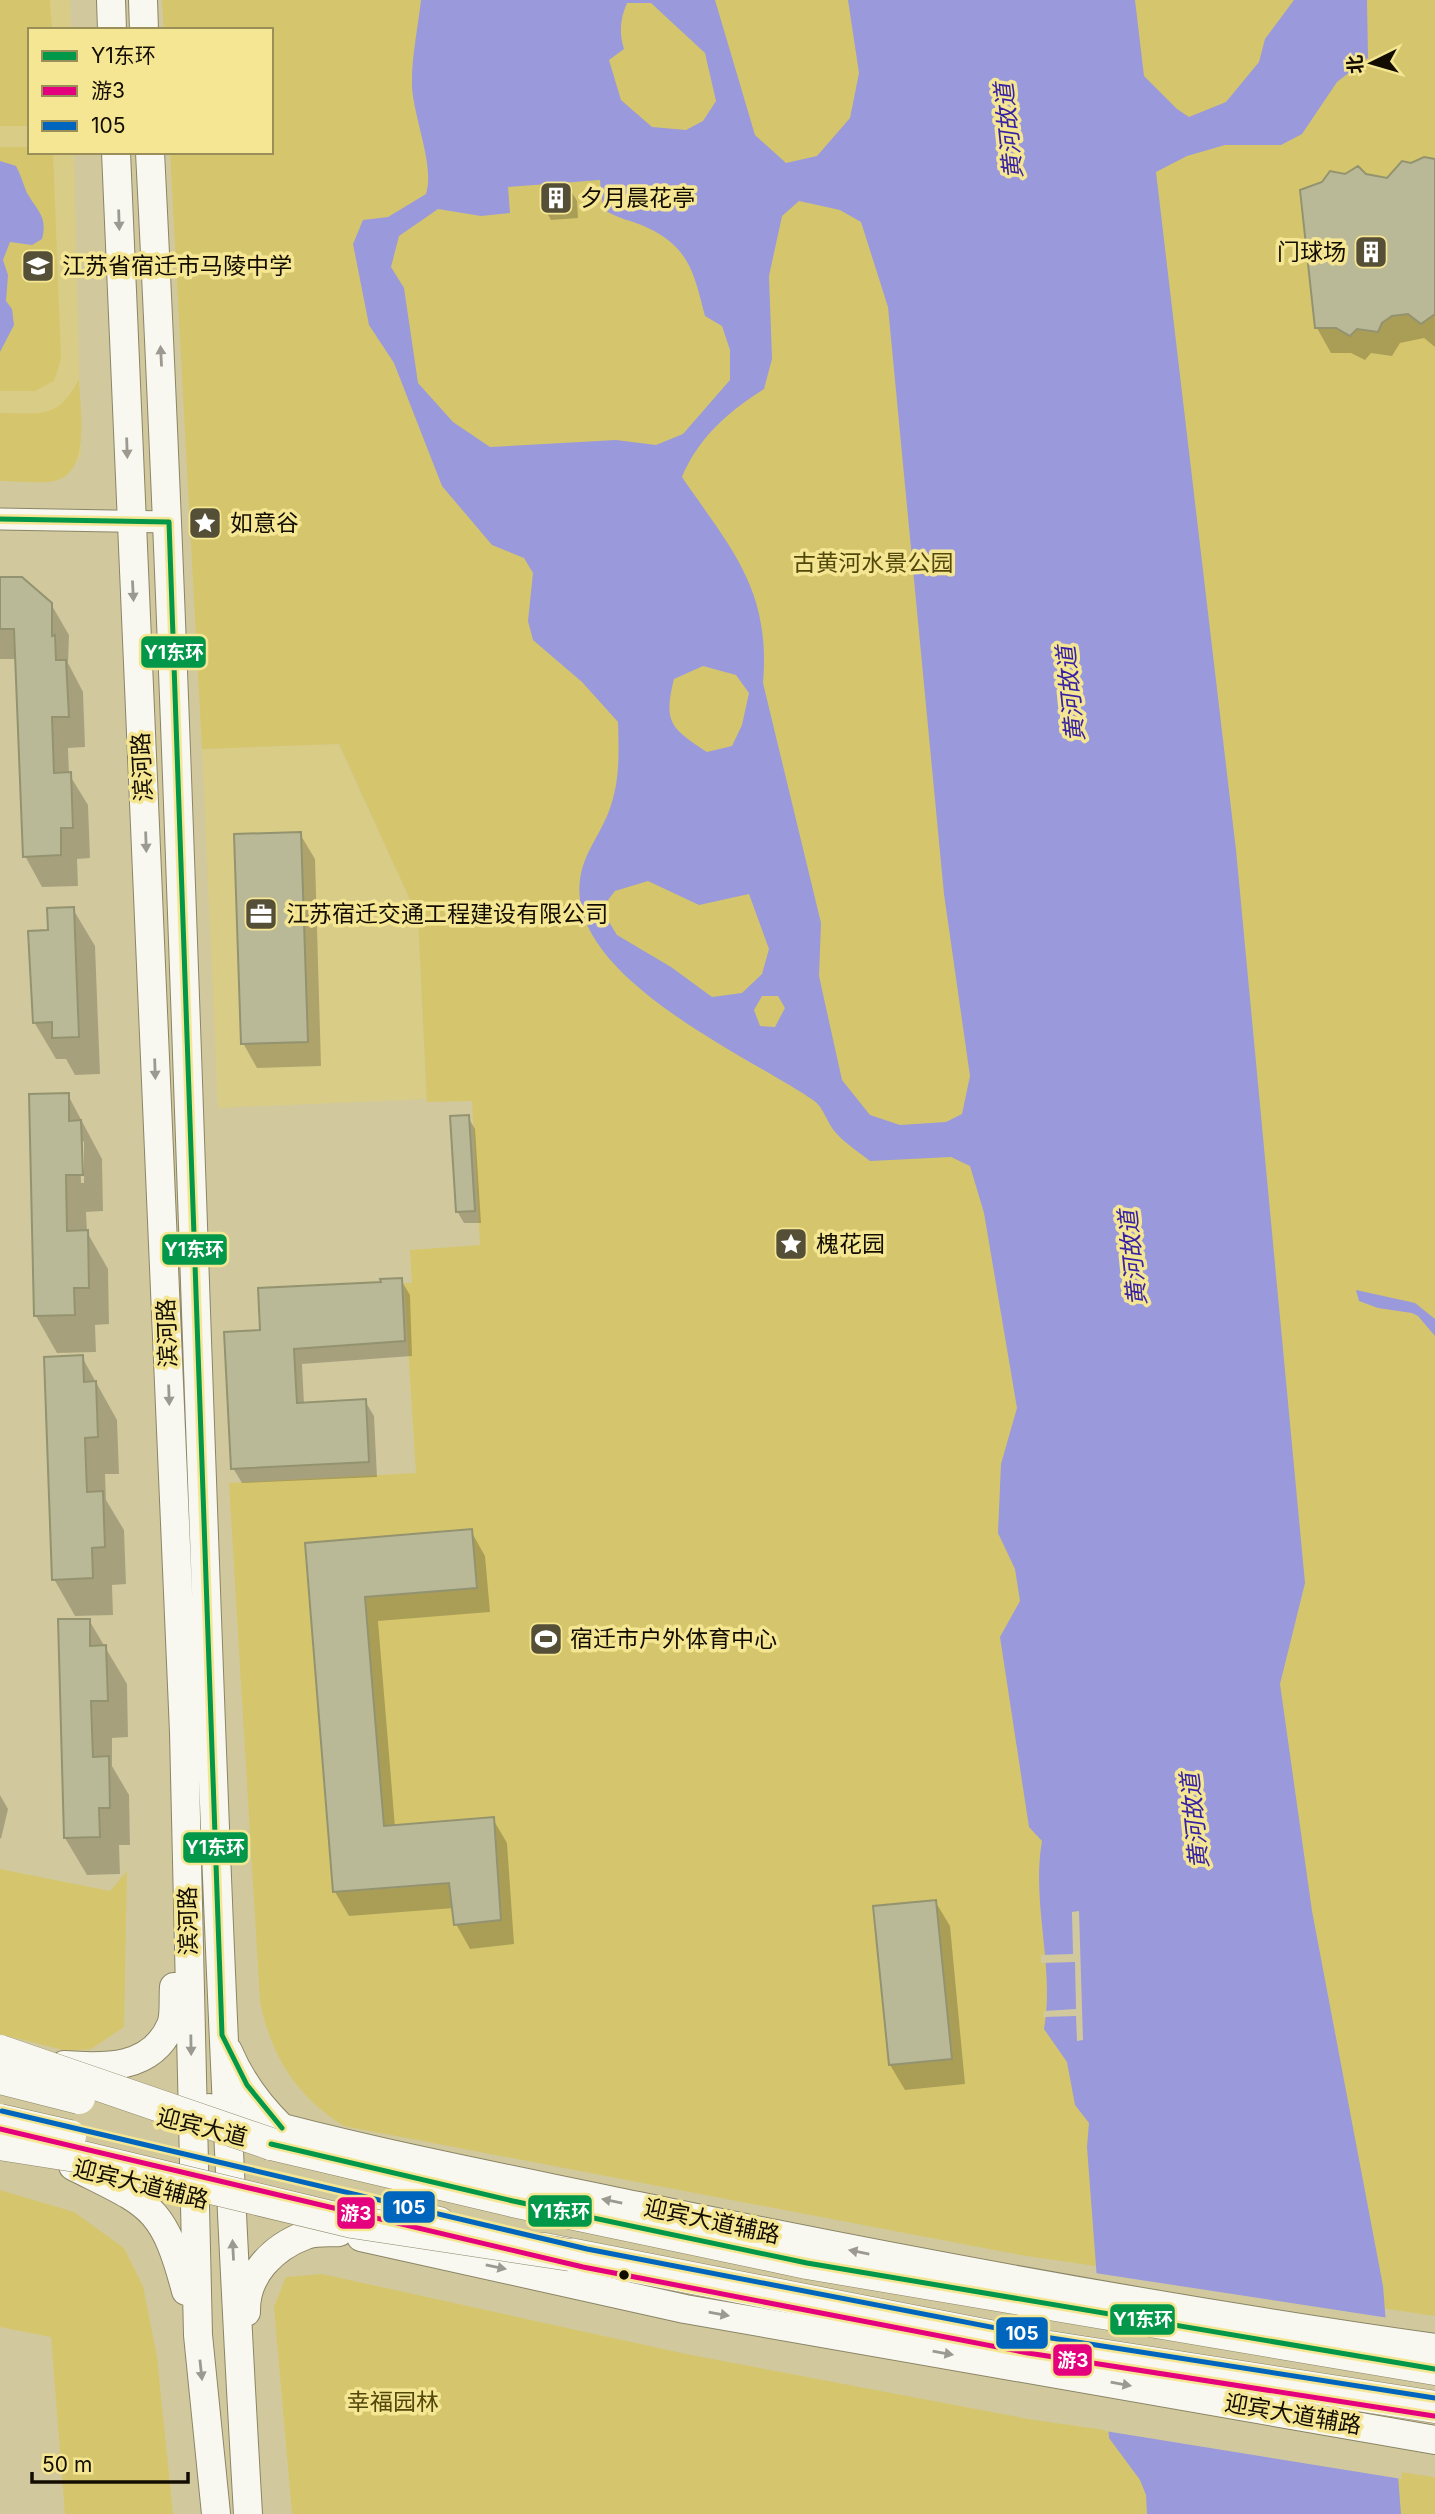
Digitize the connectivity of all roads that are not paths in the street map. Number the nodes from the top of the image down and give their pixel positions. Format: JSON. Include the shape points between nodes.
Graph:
{"nodes":[{"id":1,"x":110,"y":0,"type":"edge"},
{"id":2,"x":143,"y":0,"type":"edge"},
{"id":3,"x":112,"y":28,"type":"edge"},
{"id":4,"x":144,"y":28,"type":"edge"},
{"id":5,"x":116,"y":154,"type":"edge"},
{"id":6,"x":150,"y":154,"type":"edge"},
{"id":7,"x":0,"y":519,"type":"edge"},
{"id":8,"x":130,"y":522,"type":"junction"},
{"id":9,"x":169,"y":522,"type":"junction"},
{"id":10,"x":181,"y":1661,"type":"junction"},
{"id":11,"x":222,"y":2035,"type":"junction"},
{"id":12,"x":0,"y":2042,"type":"edge"},
{"id":13,"x":0,"y":2051,"type":"edge"},
{"id":14,"x":64,"y":2065,"type":"junction"},
{"id":15,"x":0,"y":2078,"type":"edge"},
{"id":16,"x":192,"y":2103,"type":"junction"},
{"id":17,"x":226,"y":2113,"type":"junction"},
{"id":18,"x":0,"y":2120,"type":"edge"},
{"id":19,"x":277,"y":2136,"type":"junction"},
{"id":20,"x":0,"y":2144,"type":"edge"},
{"id":21,"x":0,"y":2154,"type":"edge"},
{"id":22,"x":73,"y":2166,"type":"junction"},
{"id":23,"x":194,"y":2197,"type":"junction"},
{"id":24,"x":230,"y":2206,"type":"junction"},
{"id":25,"x":340,"y":2232,"type":"junction"},
{"id":26,"x":570,"y":2255,"type":"junction"},
{"id":27,"x":198,"y":2335,"type":"junction"},
{"id":28,"x":1435,"y":2348,"type":"edge"},
{"id":29,"x":1435,"y":2369,"type":"edge"},
{"id":30,"x":1235,"y":2377,"type":"junction"},
{"id":31,"x":1435,"y":2407,"type":"edge"},
{"id":32,"x":1435,"y":2427,"type":"edge"},
{"id":33,"x":1435,"y":2440,"type":"edge"},
{"id":34,"x":216,"y":2514,"type":"edge"},
{"id":35,"x":248,"y":2514,"type":"edge"},
{"id":36,"x":257,"y":2514,"type":"edge"}],
"edges":[{"from":1,"to":3,"type":"main road"},
{"from":2,"to":4,"type":"main road"},
{"from":5,"to":8,"type":"main road","name":"滨河路","one_way":true},
{"from":9,"to":6,"type":"main road","name":"滨河路","one_way":true},
{"from":7,"to":8,"type":"street"},
{"from":8,"to":9,"type":"street"},
{"from":8,"to":10,"type":"main road","name":"滨河路","one_way":true},
{"from":9,"to":11,"type":"main road","name":"滨河路"},
{"from":10,"to":14,"type":"main road","via":[[172,2024],[161,2040],[126,2065]]},
{"from":10,"to":16,"type":"main road","name":"滨河路","one_way":true},
{"from":11,"to":17,"type":"main road","name":"滨河路"},
{"from":11,"to":19,"type":"main road","via":[[239,2077]]},
{"from":12,"to":14,"type":"main road","name":"迎宾大道辅路"},
{"from":13,"to":19,"type":"highway","bridge":true},
{"from":14,"to":16,"type":"main road","name":"迎宾大道辅路"},
{"from":15,"to":19,"type":"highway","name":"迎宾大道","bridge":true},
{"from":16,"to":17,"type":"main road","name":"迎宾大道辅路"},
{"from":16,"to":23,"type":"main road","name":"滨河路"},
{"from":17,"to":19,"type":"main road","name":"迎宾大道辅路"},
{"from":17,"to":24,"type":"main road","name":"滨河路"},
{"from":18,"to":26,"type":"highway","name":"迎宾大道","bridge":true},
{"from":28,"to":19,"type":"main road","name":"迎宾大道辅路","one_way":true,"via":[[1022,2283]]},
{"from":19,"to":29,"type":"highway","name":"迎宾大道","via":[[513,2201],[807,2263]]},
{"from":20,"to":26,"type":"highway","bridge":true,"via":[[82,2157],[352,2221]]},
{"from":21,"to":22,"type":"main road","name":"迎宾大道辅路"},
{"from":22,"to":23,"type":"main road","name":"迎宾大道辅路"},
{"from":22,"to":27,"type":"main road","via":[[141,2201],[164,2225]]},
{"from":23,"to":24,"type":"main road","name":"迎宾大道辅路"},
{"from":23,"to":27,"type":"main road","name":"滨河路"},
{"from":24,"to":25,"type":"main road","name":"迎宾大道辅路"},
{"from":35,"to":24,"type":"main road","name":"滨河路","one_way":true},
{"from":25,"to":33,"type":"main road","name":"迎宾大道辅路","one_way":true,"via":[[685,2309]]},
{"from":25,"to":36,"type":"main road","via":[[309,2234],[279,2249],[251,2282],[245,2301]]},
{"from":26,"to":30,"type":"highway","name":"迎宾大道","via":[[940,2328]]},
{"from":27,"to":34,"type":"main road","name":"滨河路","one_way":true},
{"from":30,"to":31,"type":"highway","name":"迎宾大道"},
{"from":30,"to":32,"type":"highway"}]}
